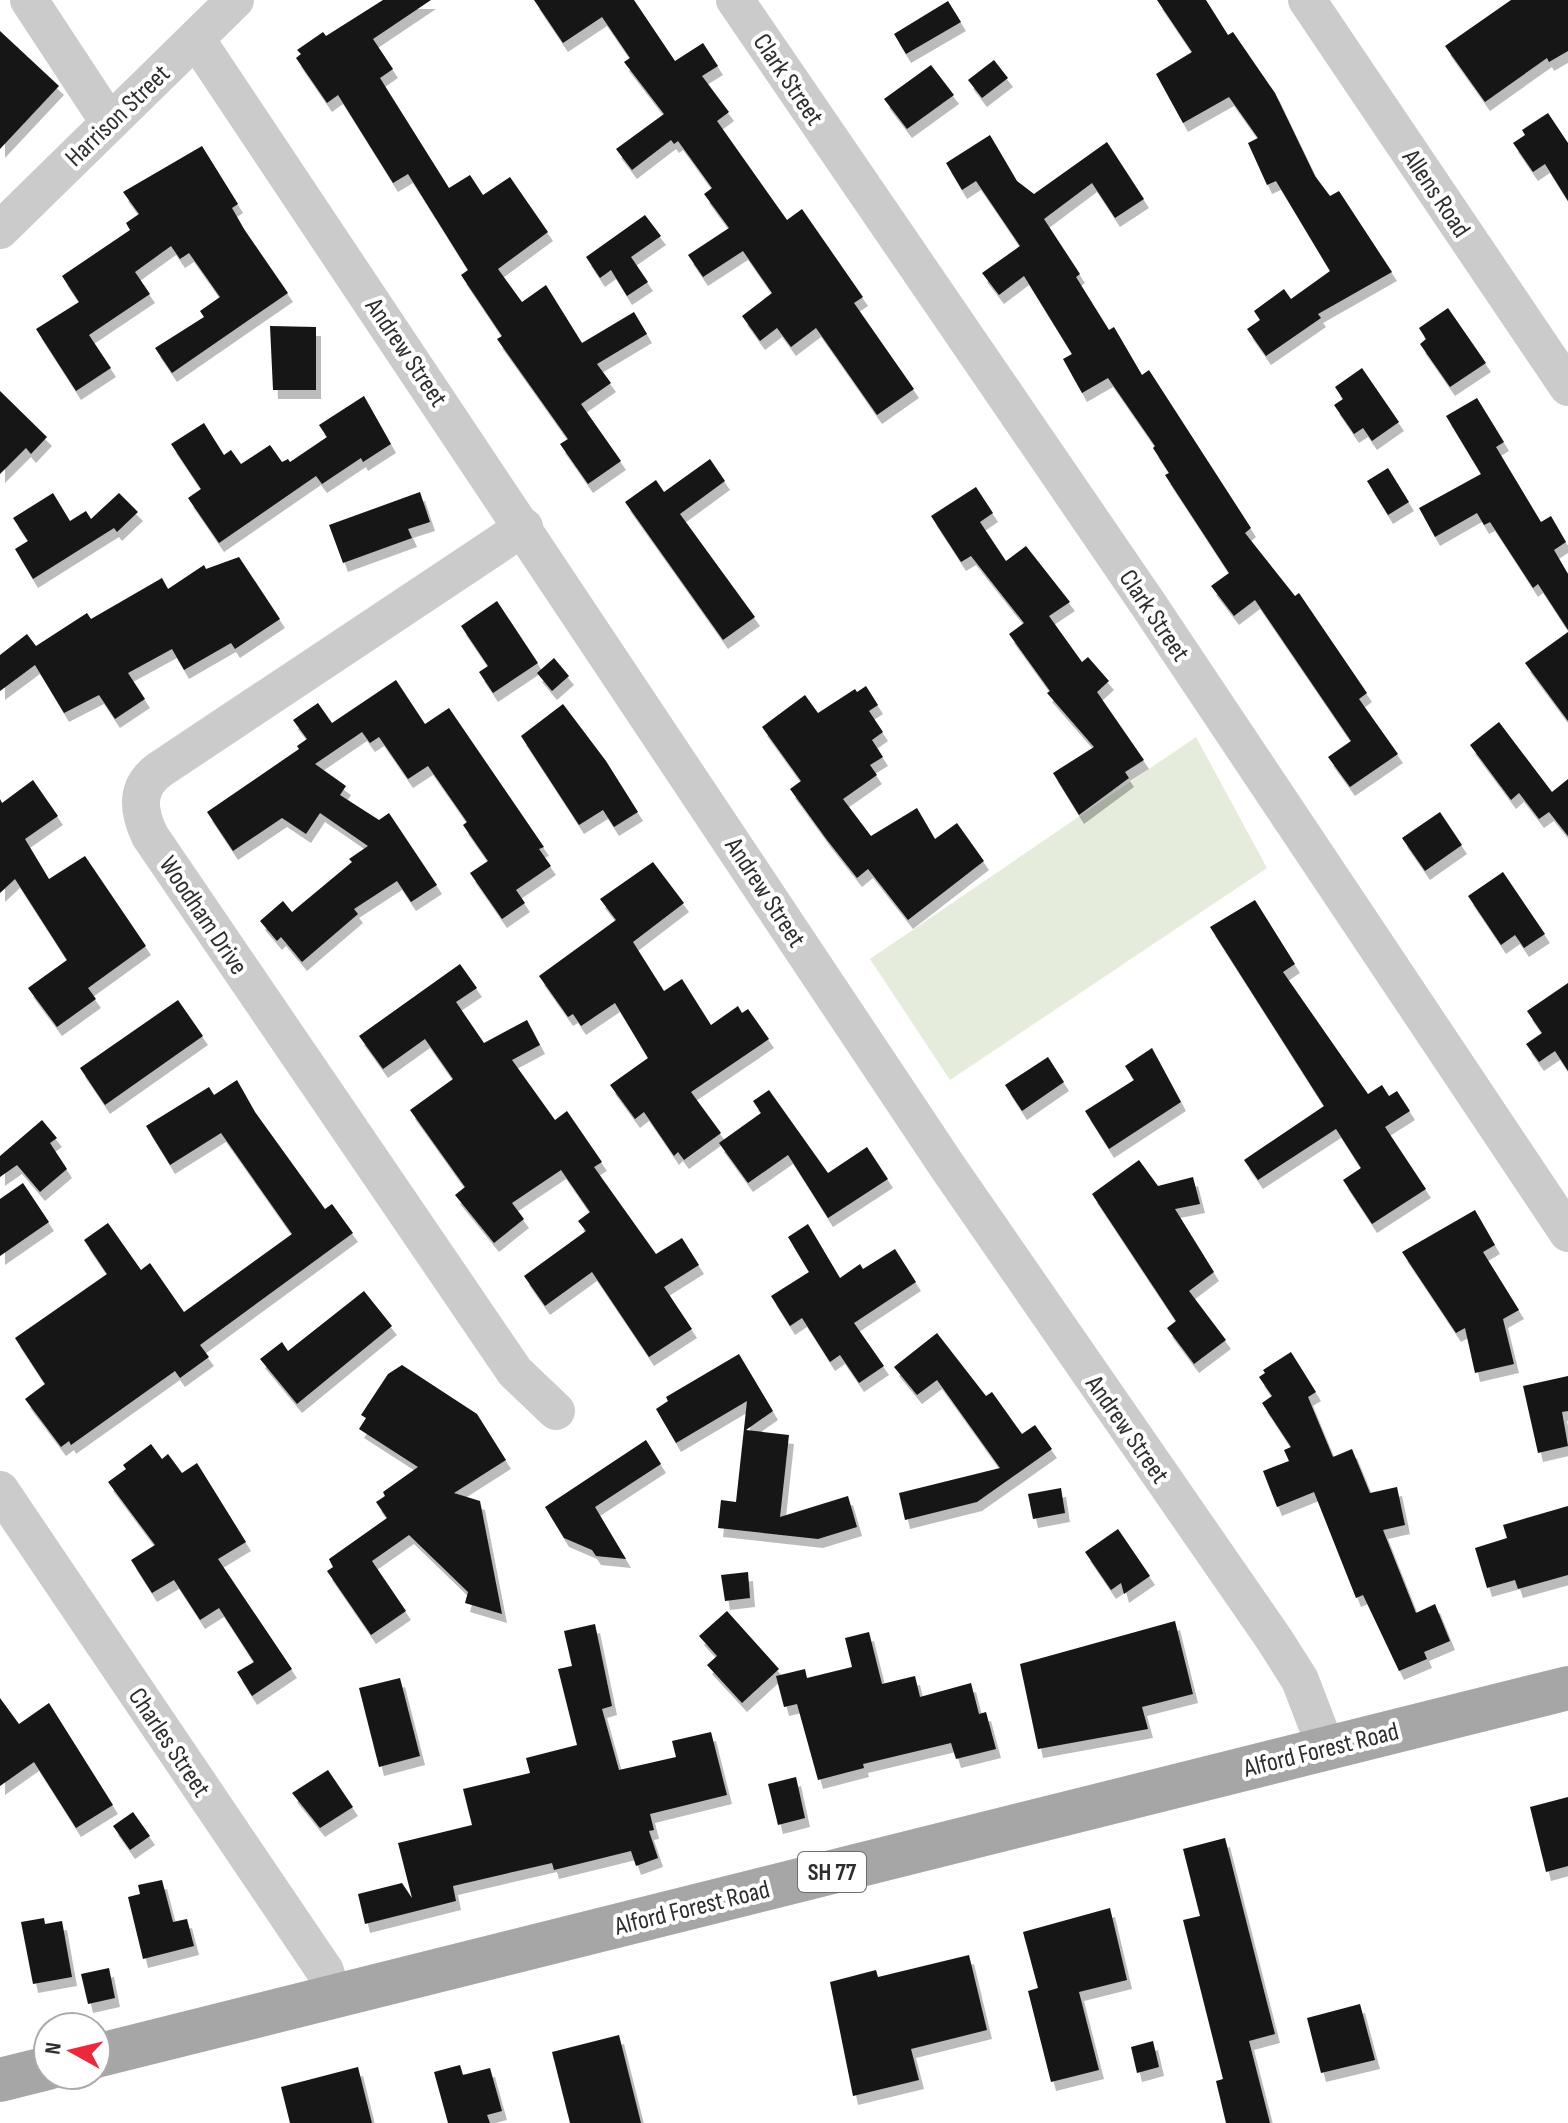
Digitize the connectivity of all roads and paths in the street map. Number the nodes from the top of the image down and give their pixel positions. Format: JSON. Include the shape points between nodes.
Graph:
{"nodes":[{"id":1,"x":29,"y":0,"type":"edge"},
{"id":2,"x":235,"y":0,"type":"edge"},
{"id":3,"x":735,"y":0,"type":"edge"},
{"id":4,"x":1307,"y":0,"type":"edge"},
{"id":5,"x":196,"y":39,"type":"junction"},
{"id":6,"x":109,"y":122,"type":"junction"},
{"id":7,"x":0,"y":230,"type":"edge"},
{"id":8,"x":1568,"y":387,"type":"edge"},
{"id":9,"x":524,"y":527,"type":"junction"},
{"id":10,"x":1568,"y":1233,"type":"edge"},
{"id":11,"x":556,"y":1411,"type":"dead end"},
{"id":12,"x":0,"y":1490,"type":"edge"},
{"id":13,"x":1568,"y":1688,"type":"edge"},
{"id":14,"x":1326,"y":1748,"type":"junction"},
{"id":15,"x":333,"y":1997,"type":"junction"},
{"id":16,"x":112,"y":2052,"type":"edge"},
{"id":17,"x":32,"y":2072,"type":"edge"},
{"id":18,"x":0,"y":2080,"type":"edge"}],
"edges":[{"from":1,"to":6,"type":"street"},
{"from":2,"to":5,"type":"street","name":"Harrison Street"},
{"from":3,"to":10,"type":"street","name":"Clark Street","via":[[1148,604]]},
{"from":4,"to":8,"type":"street","name":"Allens Road"},
{"from":5,"to":6,"type":"street","name":"Harrison Street"},
{"from":5,"to":9,"type":"street","name":"Andrew Street"},
{"from":6,"to":7,"type":"street","name":"Harrison Street"},
{"from":9,"to":11,"type":"street","name":"Woodham Drive","via":[[159,770],[142,789],[140,804],[150,836],[515,1372]]},
{"from":9,"to":14,"type":"street","name":"Andrew Street","via":[[947,1166],[1283,1653],[1300,1680]]},
{"from":12,"to":15,"type":"street","name":"Charles Street","via":[[321,1965]]},
{"from":13,"to":14,"type":"main road","name":"Alford Forest Road","number":"SH 77"},
{"from":14,"to":15,"type":"main road","name":"Alford Forest Road","number":"SH 77"},
{"from":15,"to":16,"type":"main road","name":"Alford Forest Road","number":"SH 77"},
{"from":17,"to":18,"type":"main road"}]}
